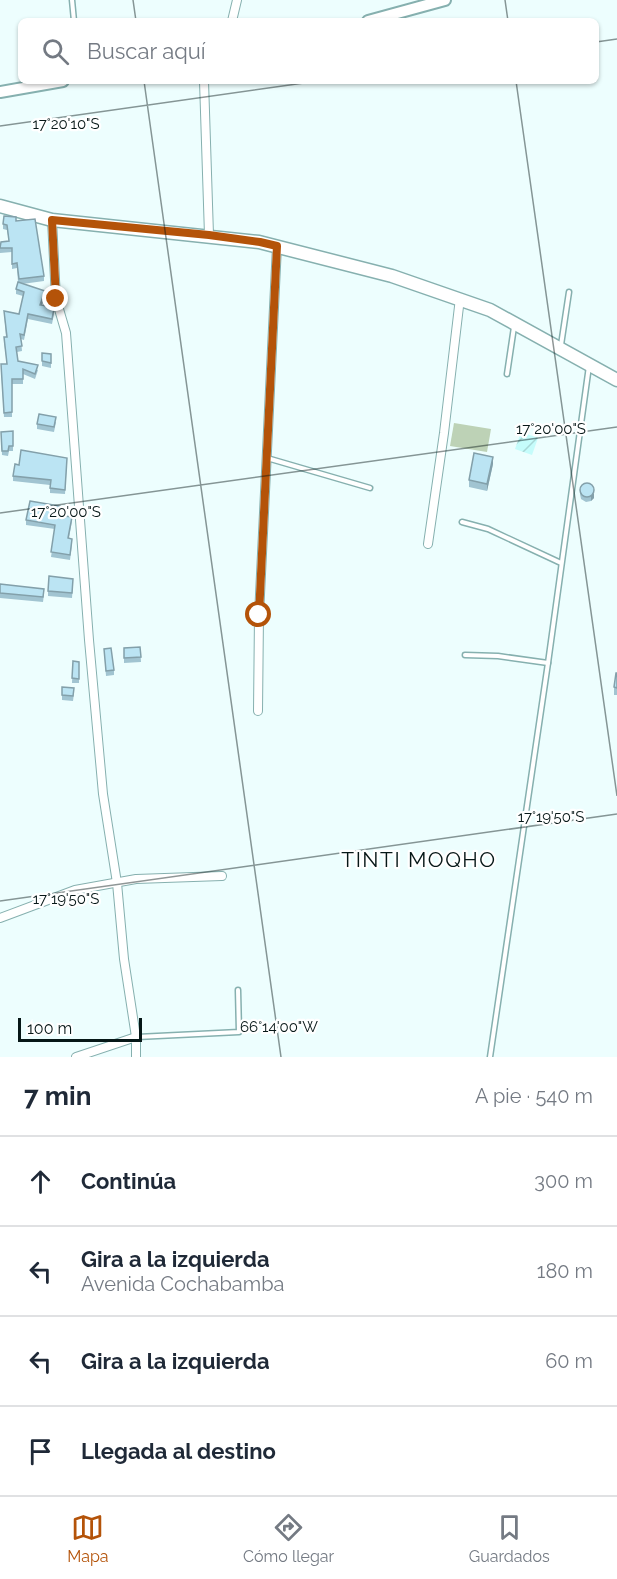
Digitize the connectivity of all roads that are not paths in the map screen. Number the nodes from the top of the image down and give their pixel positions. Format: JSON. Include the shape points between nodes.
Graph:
{"nodes":[{"id":1,"x":72,"y":0,"type":"edge"},
{"id":2,"x":237,"y":0,"type":"edge"},
{"id":3,"x":445,"y":0,"type":"edge"},
{"id":4,"x":74,"y":18,"type":"edge"},
{"id":5,"x":233,"y":18,"type":"edge"},
{"id":6,"x":379,"y":18,"type":"edge"},
{"id":7,"x":46,"y":84,"type":"edge"},
{"id":8,"x":204,"y":84,"type":"edge"},
{"id":9,"x":0,"y":92,"type":"edge"},
{"id":10,"x":0,"y":206,"type":"edge"},
{"id":11,"x":52,"y":220,"type":"junction"},
{"id":12,"x":209,"y":235,"type":"junction"},
{"id":13,"x":277,"y":246,"type":"junction"},
{"id":14,"x":569,"y":292,"type":"dead end"},
{"id":15,"x":460,"y":298,"type":"junction"},
{"id":16,"x":514,"y":323,"type":"junction"},
{"id":17,"x":561,"y":349,"type":"junction"},
{"id":18,"x":589,"y":365,"type":"junction"},
{"id":19,"x":507,"y":374,"type":"dead end"},
{"id":20,"x":617,"y":380,"type":"edge"},
{"id":21,"x":266,"y":458,"type":"junction"},
{"id":22,"x":370,"y":488,"type":"dead end"},
{"id":23,"x":462,"y":522,"type":"dead end"},
{"id":24,"x":428,"y":544,"type":"dead end"},
{"id":25,"x":561,"y":563,"type":"junction"},
{"id":26,"x":465,"y":655,"type":"dead end"},
{"id":27,"x":548,"y":663,"type":"junction"},
{"id":28,"x":258,"y":711,"type":"dead end"},
{"id":29,"x":222,"y":876,"type":"dead end"},
{"id":30,"x":117,"y":883,"type":"junction"},
{"id":31,"x":0,"y":918,"type":"edge"},
{"id":32,"x":238,"y":990,"type":"dead end"},
{"id":33,"x":136,"y":1037,"type":"junction"},
{"id":34,"x":76,"y":1057,"type":"edge"},
{"id":35,"x":136,"y":1057,"type":"edge"},
{"id":36,"x":490,"y":1057,"type":"edge"}],
"edges":[{"from":1,"to":4,"type":"lane"},
{"from":2,"to":5,"type":"street"},
{"from":3,"to":6,"type":"street"},
{"from":7,"to":9,"type":"street"},
{"from":8,"to":12,"type":"street"},
{"from":10,"to":11,"type":"main road"},
{"from":11,"to":12,"type":"main road"},
{"from":11,"to":30,"type":"street","via":[[56,299],[66,333],[103,794]]},
{"from":12,"to":13,"type":"main road"},
{"from":13,"to":15,"type":"main road"},
{"from":13,"to":21,"type":"street"},
{"from":14,"to":17,"type":"lane"},
{"from":15,"to":16,"type":"main road"},
{"from":15,"to":24,"type":"street"},
{"from":16,"to":17,"type":"main road"},
{"from":16,"to":19,"type":"lane"},
{"from":17,"to":18,"type":"main road"},
{"from":18,"to":20,"type":"main road"},
{"from":18,"to":25,"type":"lane"},
{"from":21,"to":22,"type":"lane"},
{"from":21,"to":28,"type":"street"},
{"from":23,"to":25,"type":"lane","via":[[488,529]]},
{"from":25,"to":27,"type":"lane"},
{"from":26,"to":27,"type":"lane"},
{"from":27,"to":36,"type":"lane"},
{"from":29,"to":30,"type":"street"},
{"from":30,"to":31,"type":"street","via":[[75,890]]},
{"from":30,"to":33,"type":"street"},
{"from":32,"to":33,"type":"lane","via":[[239,1032]]},
{"from":33,"to":34,"type":"street"},
{"from":33,"to":35,"type":"street"}]}
